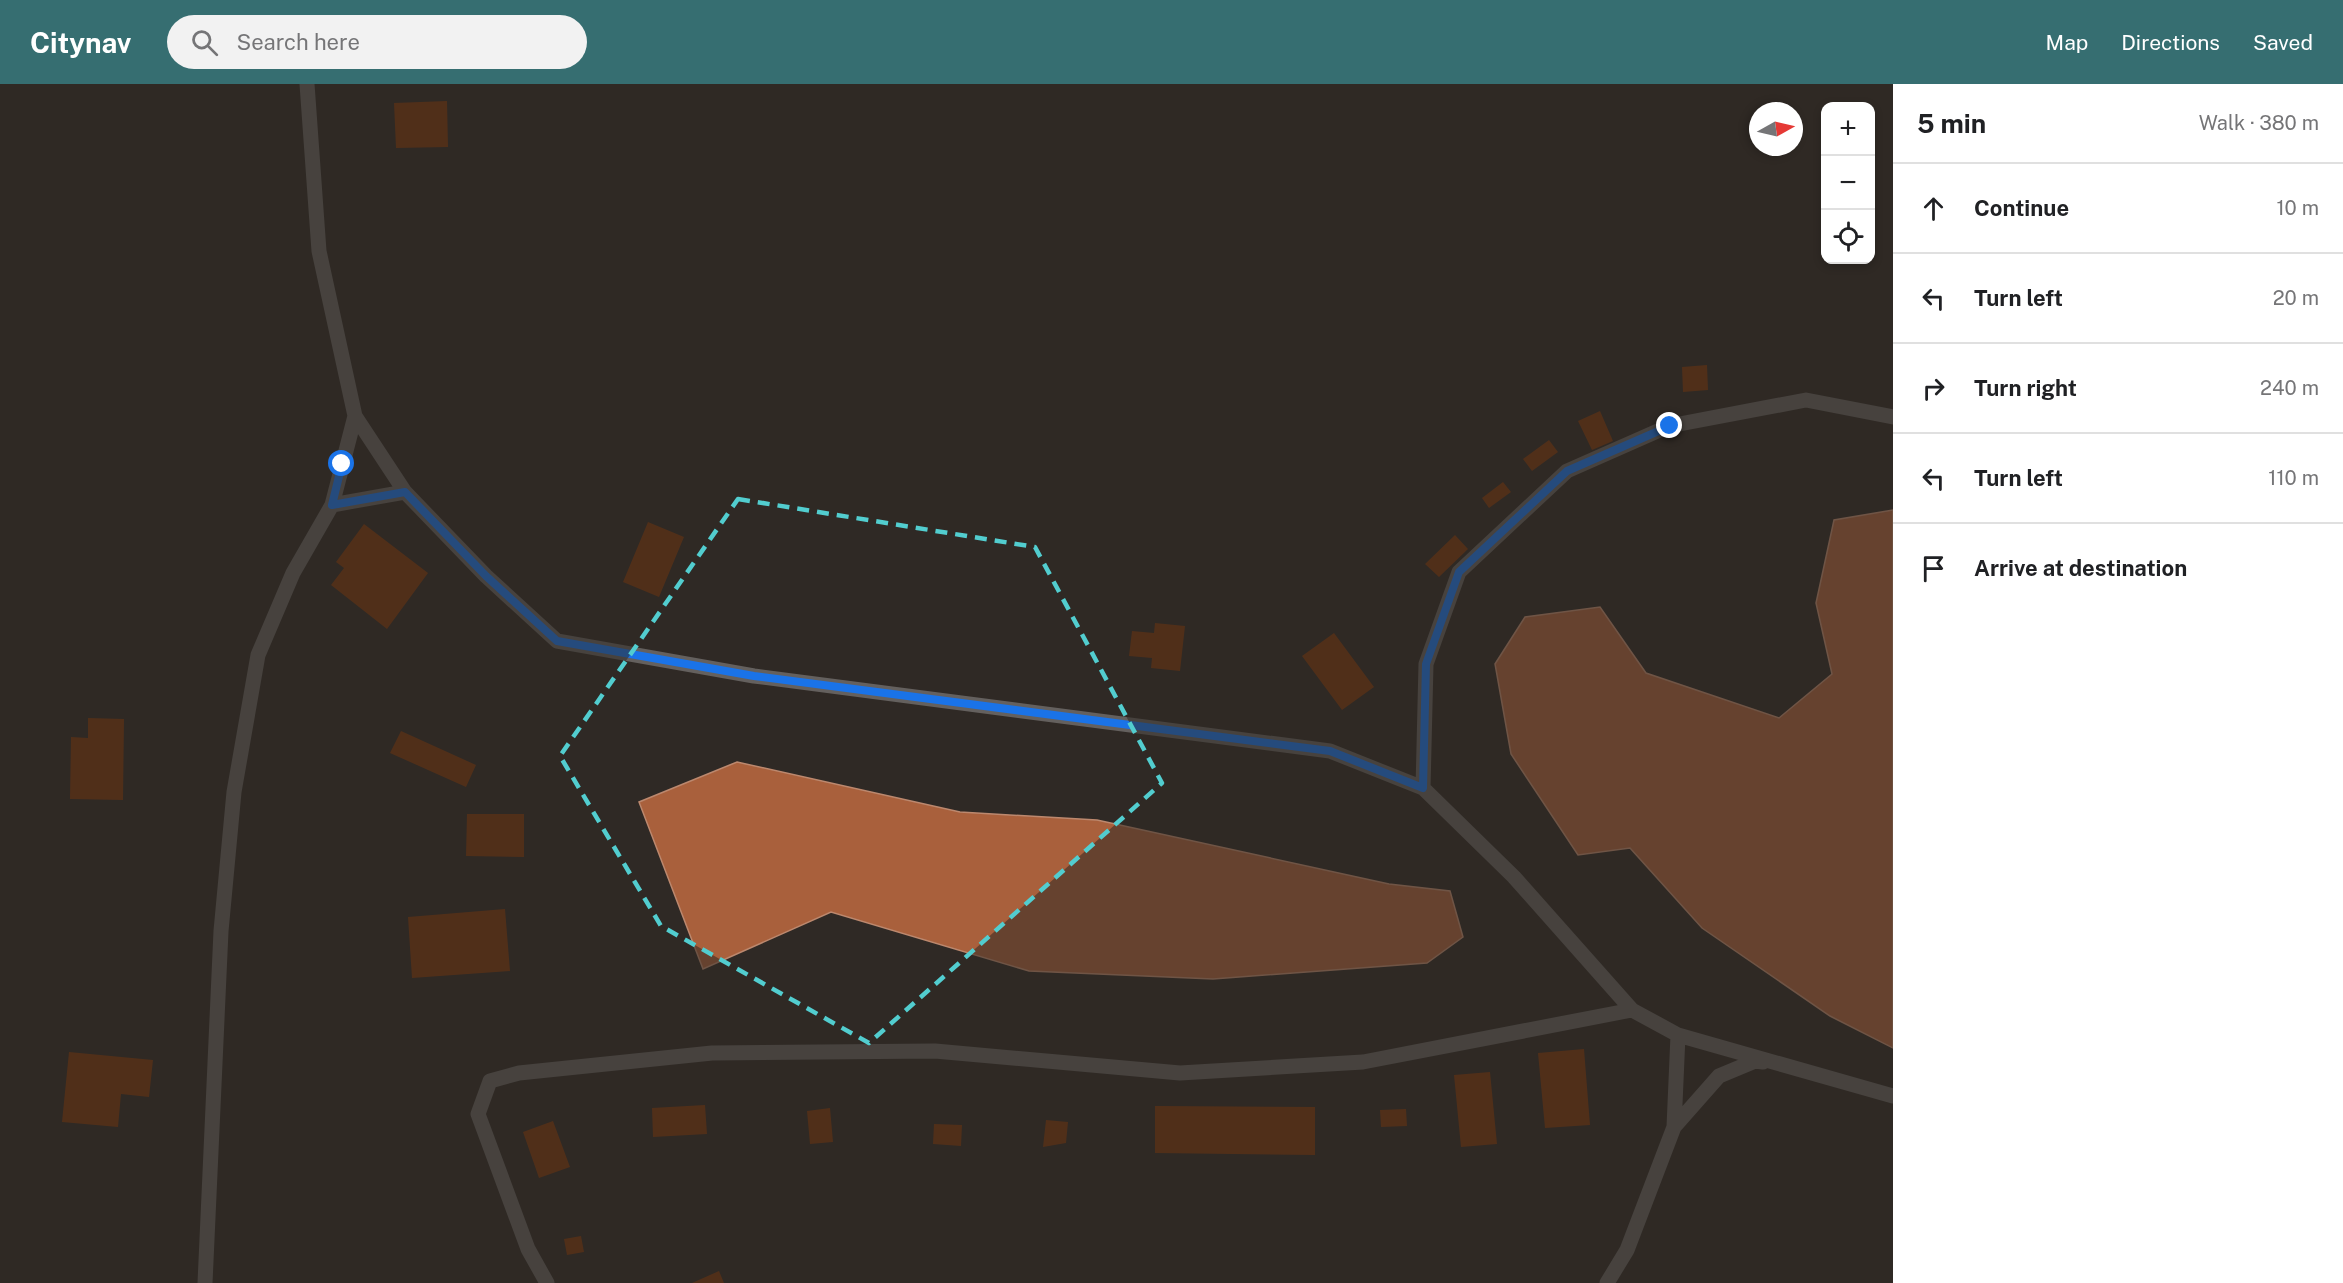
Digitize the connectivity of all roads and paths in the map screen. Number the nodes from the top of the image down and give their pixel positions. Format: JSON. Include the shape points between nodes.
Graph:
{"nodes":[{"id":1,"x":307,"y":84,"type":"edge"},
{"id":2,"x":355,"y":416,"type":"junction"},
{"id":3,"x":1893,"y":417,"type":"edge"},
{"id":4,"x":405,"y":492,"type":"junction"},
{"id":5,"x":332,"y":505,"type":"junction"},
{"id":6,"x":1423,"y":788,"type":"junction"},
{"id":7,"x":1632,"y":1010,"type":"junction"},
{"id":8,"x":1678,"y":1035,"type":"junction"},
{"id":9,"x":1801,"y":1071,"type":"junction"},
{"id":10,"x":1893,"y":1096,"type":"edge"},
{"id":11,"x":1674,"y":1127,"type":"junction"},
{"id":12,"x":205,"y":1283,"type":"edge"},
{"id":13,"x":547,"y":1283,"type":"edge"},
{"id":14,"x":1607,"y":1283,"type":"edge"}],
"edges":[{"from":1,"to":2,"type":"lane","via":[[319,251]]},
{"from":2,"to":4,"type":"lane"},
{"from":2,"to":5,"type":"lane"},
{"from":3,"to":6,"type":"lane","via":[[1806,400],[1670,426],[1567,471],[1459,572],[1426,664]]},
{"from":4,"to":5,"type":"lane"},
{"from":4,"to":6,"type":"lane","via":[[486,576],[557,641],[754,676],[1330,751]]},
{"from":5,"to":12,"type":"lane","via":[[293,573],[258,655],[234,792],[221,931]]},
{"from":6,"to":7,"type":"lane","via":[[1514,877]]},
{"from":7,"to":8,"type":"lane"},
{"from":7,"to":13,"type":"lane","via":[[1363,1062],[1180,1073],[935,1051],[712,1053],[519,1073],[490,1081],[478,1114],[528,1249]]},
{"from":8,"to":9,"type":"lane"},
{"from":8,"to":11,"type":"lane"},
{"from":9,"to":10,"type":"lane"},
{"from":9,"to":11,"type":"lane","via":[[1755,1061],[1719,1076]]},
{"from":11,"to":14,"type":"lane","via":[[1627,1250]]}]}
